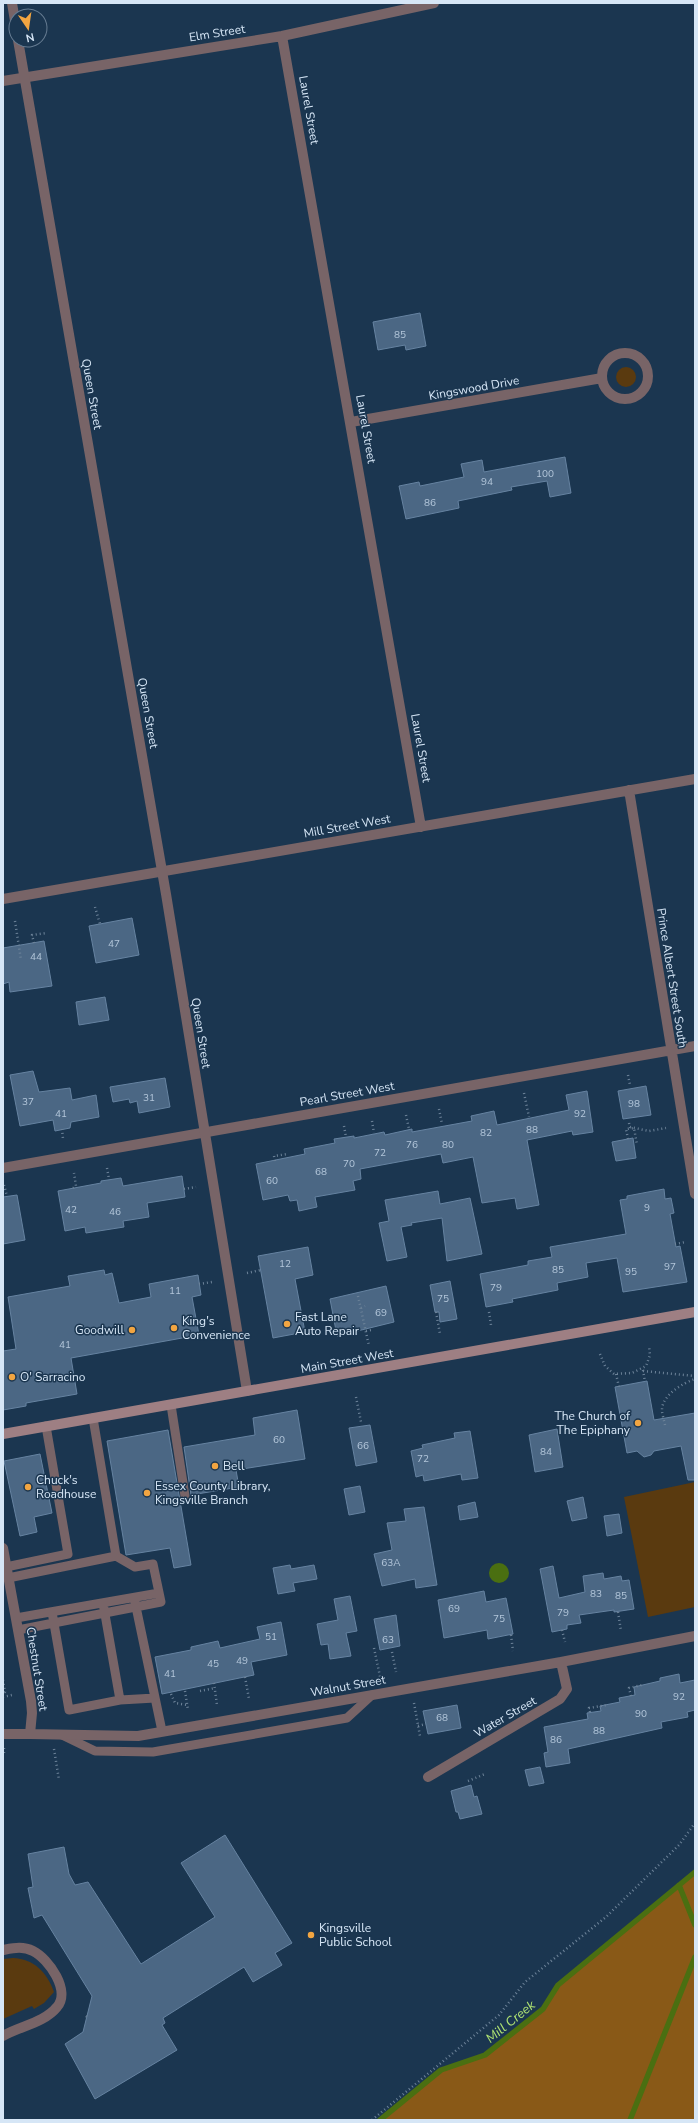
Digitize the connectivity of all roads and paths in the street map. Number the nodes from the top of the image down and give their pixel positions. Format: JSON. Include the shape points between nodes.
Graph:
{"nodes":[{"id":1,"x":434,"y":3,"type":"edge"},
{"id":2,"x":282,"y":36,"type":"junction"},
{"id":3,"x":19,"y":48,"type":"edge"},
{"id":4,"x":24,"y":77,"type":"junction"},
{"id":5,"x":3,"y":81,"type":"edge"},
{"id":6,"x":602,"y":378,"type":"junction"},
{"id":7,"x":352,"y":422,"type":"junction"},
{"id":8,"x":695,"y":778,"type":"edge"},
{"id":9,"x":629,"y":790,"type":"junction"},
{"id":10,"x":421,"y":827,"type":"junction"},
{"id":11,"x":161,"y":871,"type":"junction"},
{"id":12,"x":3,"y":899,"type":"edge"},
{"id":13,"x":95,"y":906,"type":"dead end"},
{"id":14,"x":15,"y":921,"type":"dead end"},
{"id":15,"x":100,"y":924,"type":"dead end"},
{"id":16,"x":47,"y":933,"type":"dead end"},
{"id":17,"x":34,"y":943,"type":"dead end"},
{"id":18,"x":21,"y":960,"type":"dead end"},
{"id":19,"x":695,"y":1046,"type":"edge"},
{"id":20,"x":670,"y":1050,"type":"junction"},
{"id":21,"x":628,"y":1075,"type":"dead end"},
{"id":22,"x":630,"y":1085,"type":"dead end"},
{"id":23,"x":524,"y":1093,"type":"dead end"},
{"id":24,"x":439,"y":1109,"type":"dead end"},
{"id":25,"x":406,"y":1115,"type":"dead end"},
{"id":26,"x":529,"y":1117,"type":"dead end"},
{"id":27,"x":372,"y":1121,"type":"dead end"},
{"id":28,"x":629,"y":1123,"type":"dead end"},
{"id":29,"x":442,"y":1124,"type":"dead end"},
{"id":30,"x":344,"y":1126,"type":"dead end"},
{"id":31,"x":634,"y":1128,"type":"junction"},
{"id":32,"x":666,"y":1128,"type":"dead end"},
{"id":33,"x":408,"y":1129,"type":"dead end"},
{"id":34,"x":62,"y":1130,"type":"dead end"},
{"id":35,"x":374,"y":1133,"type":"dead end"},
{"id":36,"x":203,"y":1134,"type":"junction"},
{"id":37,"x":346,"y":1137,"type":"dead end"},
{"id":38,"x":63,"y":1139,"type":"dead end"},
{"id":39,"x":628,"y":1139,"type":"dead end"},
{"id":40,"x":637,"y":1145,"type":"dead end"},
{"id":41,"x":288,"y":1154,"type":"dead end"},
{"id":42,"x":275,"y":1161,"type":"dead end"},
{"id":43,"x":3,"y":1168,"type":"edge"},
{"id":44,"x":107,"y":1168,"type":"dead end"},
{"id":45,"x":74,"y":1173,"type":"dead end"},
{"id":46,"x":109,"y":1179,"type":"dead end"},
{"id":47,"x":4,"y":1185,"type":"dead end"},
{"id":48,"x":196,"y":1187,"type":"dead end"},
{"id":49,"x":73,"y":1188,"type":"dead end"},
{"id":50,"x":184,"y":1189,"type":"dead end"},
{"id":51,"x":695,"y":1194,"type":"edge"},
{"id":52,"x":7,"y":1196,"type":"dead end"},
{"id":53,"x":686,"y":1242,"type":"dead end"},
{"id":54,"x":675,"y":1244,"type":"dead end"},
{"id":55,"x":261,"y":1270,"type":"dead end"},
{"id":56,"x":247,"y":1273,"type":"dead end"},
{"id":57,"x":212,"y":1282,"type":"dead end"},
{"id":58,"x":199,"y":1284,"type":"dead end"},
{"id":59,"x":358,"y":1296,"type":"dead end"},
{"id":60,"x":365,"y":1306,"type":"dead end"},
{"id":61,"x":361,"y":1308,"type":"junction"},
{"id":62,"x":436,"y":1312,"type":"dead end"},
{"id":63,"x":489,"y":1312,"type":"dead end"},
{"id":64,"x":695,"y":1312,"type":"edge"},
{"id":65,"x":491,"y":1325,"type":"dead end"},
{"id":66,"x":371,"y":1327,"type":"dead end"},
{"id":67,"x":366,"y":1331,"type":"junction"},
{"id":68,"x":440,"y":1334,"type":"dead end"},
{"id":69,"x":369,"y":1346,"type":"dead end"},
{"id":70,"x":649,"y":1346,"type":"dead end"},
{"id":71,"x":600,"y":1354,"type":"dead end"},
{"id":72,"x":643,"y":1370,"type":"junction"},
{"id":73,"x":616,"y":1374,"type":"junction"},
{"id":74,"x":695,"y":1376,"type":"edge"},
{"id":75,"x":695,"y":1379,"type":"edge"},
{"id":76,"x":645,"y":1382,"type":"dead end"},
{"id":77,"x":619,"y":1387,"type":"dead end"},
{"id":78,"x":246,"y":1391,"type":"junction"},
{"id":79,"x":356,"y":1397,"type":"dead end"},
{"id":80,"x":171,"y":1405,"type":"junction"},
{"id":81,"x":93,"y":1418,"type":"junction"},
{"id":82,"x":361,"y":1422,"type":"dead end"},
{"id":83,"x":665,"y":1425,"type":"dead end"},
{"id":84,"x":46,"y":1426,"type":"junction"},
{"id":85,"x":3,"y":1434,"type":"edge"},
{"id":86,"x":186,"y":1496,"type":"dead end"},
{"id":87,"x":3,"y":1548,"type":"edge"},
{"id":88,"x":116,"y":1556,"type":"junction"},
{"id":89,"x":6,"y":1567,"type":"junction"},
{"id":90,"x":8,"y":1578,"type":"junction"},
{"id":91,"x":159,"y":1593,"type":"junction"},
{"id":92,"x":134,"y":1597,"type":"junction"},
{"id":93,"x":103,"y":1603,"type":"junction"},
{"id":94,"x":136,"y":1607,"type":"junction"},
{"id":95,"x":52,"y":1612,"type":"junction"},
{"id":96,"x":618,"y":1612,"type":"dead end"},
{"id":97,"x":105,"y":1613,"type":"junction"},
{"id":98,"x":16,"y":1618,"type":"junction"},
{"id":99,"x":53,"y":1623,"type":"junction"},
{"id":100,"x":18,"y":1630,"type":"junction"},
{"id":101,"x":562,"y":1630,"type":"dead end"},
{"id":102,"x":621,"y":1631,"type":"dead end"},
{"id":103,"x":511,"y":1635,"type":"dead end"},
{"id":104,"x":695,"y":1636,"type":"edge"},
{"id":105,"x":565,"y":1642,"type":"dead end"},
{"id":106,"x":374,"y":1648,"type":"dead end"},
{"id":107,"x":513,"y":1651,"type":"dead end"},
{"id":108,"x":392,"y":1652,"type":"dead end"},
{"id":109,"x":562,"y":1662,"type":"junction"},
{"id":110,"x":396,"y":1672,"type":"dead end"},
{"id":111,"x":244,"y":1677,"type":"dead end"},
{"id":112,"x":3,"y":1680,"type":"edge"},
{"id":113,"x":214,"y":1684,"type":"dead end"},
{"id":114,"x":642,"y":1685,"type":"dead end"},
{"id":115,"x":215,"y":1688,"type":"junction"},
{"id":116,"x":185,"y":1691,"type":"dead end"},
{"id":117,"x":200,"y":1691,"type":"dead end"},
{"id":118,"x":3,"y":1693,"type":"edge"},
{"id":119,"x":384,"y":1693,"type":"junction"},
{"id":120,"x":171,"y":1694,"type":"dead end"},
{"id":121,"x":12,"y":1695,"type":"dead end"},
{"id":122,"x":372,"y":1695,"type":"junction"},
{"id":123,"x":631,"y":1696,"type":"dead end"},
{"id":124,"x":3,"y":1697,"type":"edge"},
{"id":125,"x":155,"y":1698,"type":"junction"},
{"id":126,"x":249,"y":1699,"type":"dead end"},
{"id":127,"x":120,"y":1700,"type":"junction"},
{"id":128,"x":414,"y":1703,"type":"dead end"},
{"id":129,"x":187,"y":1705,"type":"junction"},
{"id":130,"x":217,"y":1705,"type":"dead end"},
{"id":131,"x":607,"y":1705,"type":"dead end"},
{"id":132,"x":188,"y":1710,"type":"dead end"},
{"id":133,"x":590,"y":1712,"type":"dead end"},
{"id":134,"x":426,"y":1724,"type":"dead end"},
{"id":135,"x":418,"y":1726,"type":"junction"},
{"id":136,"x":162,"y":1731,"type":"junction"},
{"id":137,"x":3,"y":1734,"type":"edge"},
{"id":138,"x":30,"y":1734,"type":"junction"},
{"id":139,"x":62,"y":1735,"type":"junction"},
{"id":140,"x":420,"y":1736,"type":"dead end"},
{"id":141,"x":4,"y":1748,"type":"edge"},
{"id":142,"x":54,"y":1749,"type":"dead end"},
{"id":143,"x":4,"y":1756,"type":"edge"},
{"id":144,"x":485,"y":1774,"type":"dead end"},
{"id":145,"x":428,"y":1777,"type":"dead end"},
{"id":146,"x":59,"y":1780,"type":"dead end"},
{"id":147,"x":468,"y":1781,"type":"dead end"},
{"id":148,"x":695,"y":1823,"type":"edge"},
{"id":149,"x":3,"y":1950,"type":"edge"},
{"id":150,"x":3,"y":2036,"type":"edge"},
{"id":151,"x":372,"y":2120,"type":"edge"}],
"edges":[{"from":1,"to":2,"type":"street","name":"Elm Street"},
{"from":2,"to":4,"type":"street","name":"Elm Street"},
{"from":2,"to":7,"type":"street","name":"Laurel Street"},
{"from":3,"to":4,"type":"street","name":"Queen Street"},
{"from":4,"to":5,"type":"street","name":"Elm Street"},
{"from":4,"to":11,"type":"street","name":"Queen Street"},
{"from":6,"to":6,"type":"street","via":[[608,392],[614,397],[630,399],[637,396],[647,385],[647,370],[639,357],[617,354],[605,364]]},
{"from":6,"to":7,"type":"street","name":"Kingswood Drive"},
{"from":7,"to":10,"type":"street","name":"Laurel Street"},
{"from":8,"to":9,"type":"street","name":"Mill Street West"},
{"from":9,"to":10,"type":"street","name":"Mill Street West"},
{"from":9,"to":20,"type":"street","name":"Prince Albert Street South"},
{"from":10,"to":11,"type":"street","name":"Mill Street West"},
{"from":11,"to":12,"type":"street","name":"Mill Street West"},
{"from":11,"to":36,"type":"street","name":"Queen Street"},
{"from":13,"to":15,"type":"path"},
{"from":14,"to":18,"type":"path"},
{"from":16,"to":17,"type":"path","via":[[32,936]]},
{"from":19,"to":20,"type":"street","name":"Pearl Street West"},
{"from":20,"to":36,"type":"street","name":"Pearl Street West"},
{"from":20,"to":51,"type":"street","name":"Prince Albert Street South"},
{"from":21,"to":22,"type":"path"},
{"from":23,"to":26,"type":"path"},
{"from":24,"to":29,"type":"path"},
{"from":25,"to":33,"type":"path"},
{"from":27,"to":35,"type":"path"},
{"from":28,"to":31,"type":"path","via":[[630,1127]]},
{"from":30,"to":37,"type":"path"},
{"from":31,"to":32,"type":"path","via":[[649,1131]]},
{"from":31,"to":39,"type":"path","via":[[626,1129]]},
{"from":31,"to":40,"type":"path"},
{"from":34,"to":38,"type":"path"},
{"from":36,"to":43,"type":"street","name":"Pearl Street West"},
{"from":36,"to":78,"type":"street","name":"Queen Street"},
{"from":41,"to":42,"type":"path","via":[[274,1156]]},
{"from":44,"to":46,"type":"path"},
{"from":45,"to":49,"type":"path","via":[[76,1186]]},
{"from":47,"to":52,"type":"path"},
{"from":48,"to":50,"type":"path"},
{"from":53,"to":54,"type":"path"},
{"from":55,"to":56,"type":"path"},
{"from":57,"to":58,"type":"path"},
{"from":59,"to":61,"type":"path"},
{"from":60,"to":61,"type":"path"},
{"from":61,"to":67,"type":"path"},
{"from":62,"to":68,"type":"path"},
{"from":63,"to":65,"type":"path"},
{"from":64,"to":78,"type":"main road","name":"Main Street West"},
{"from":66,"to":67,"type":"path","via":[[371,1330]]},
{"from":67,"to":69,"type":"path"},
{"from":70,"to":72,"type":"path","via":[[649,1362]]},
{"from":71,"to":73,"type":"path","via":[[605,1366]]},
{"from":72,"to":73,"type":"path"},
{"from":72,"to":74,"type":"path"},
{"from":72,"to":76,"type":"path"},
{"from":73,"to":77,"type":"path"},
{"from":75,"to":83,"type":"path","via":[[675,1389],[664,1405],[662,1409]]},
{"from":78,"to":80,"type":"main road","name":"Main Street West"},
{"from":79,"to":82,"type":"path"},
{"from":80,"to":81,"type":"main road","name":"Main Street West"},
{"from":80,"to":86,"type":"lane"},
{"from":81,"to":84,"type":"main road","name":"Main Street West"},
{"from":81,"to":88,"type":"lane"},
{"from":84,"to":85,"type":"main road","name":"Main Street West"},
{"from":84,"to":89,"type":"lane","via":[[68,1554]]},
{"from":87,"to":89,"type":"street","name":"Chestnut Street"},
{"from":88,"to":90,"type":"lane"},
{"from":88,"to":91,"type":"lane","via":[[135,1567],[154,1564]]},
{"from":89,"to":90,"type":"street","name":"Chestnut Street"},
{"from":90,"to":98,"type":"street","name":"Chestnut Street"},
{"from":91,"to":92,"type":"lane"},
{"from":91,"to":94,"type":"lane","via":[[160,1602]]},
{"from":92,"to":93,"type":"lane"},
{"from":92,"to":94,"type":"lane"},
{"from":93,"to":95,"type":"lane"},
{"from":93,"to":97,"type":"lane"},
{"from":94,"to":97,"type":"lane"},
{"from":94,"to":125,"type":"lane"},
{"from":95,"to":98,"type":"lane"},
{"from":95,"to":99,"type":"lane"},
{"from":96,"to":102,"type":"path"},
{"from":97,"to":99,"type":"lane"},
{"from":97,"to":127,"type":"lane"},
{"from":98,"to":100,"type":"street","name":"Chestnut Street"},
{"from":99,"to":100,"type":"lane"},
{"from":99,"to":127,"type":"lane","via":[[69,1710]]},
{"from":100,"to":138,"type":"street","name":"Chestnut Street","via":[[32,1707]]},
{"from":101,"to":105,"type":"path"},
{"from":103,"to":107,"type":"path"},
{"from":104,"to":109,"type":"street","name":"Walnut Street"},
{"from":106,"to":119,"type":"path"},
{"from":108,"to":110,"type":"path"},
{"from":109,"to":119,"type":"street","name":"Walnut Street"},
{"from":109,"to":145,"type":"street","name":"Water Street","via":[[567,1689],[560,1699]]},
{"from":111,"to":126,"type":"path"},
{"from":112,"to":118,"type":"path"},
{"from":113,"to":115,"type":"path"},
{"from":114,"to":123,"type":"path","via":[[629,1688]]},
{"from":115,"to":117,"type":"path"},
{"from":115,"to":130,"type":"path"},
{"from":116,"to":129,"type":"path"},
{"from":119,"to":122,"type":"street","name":"Walnut Street"},
{"from":120,"to":129,"type":"path","via":[[174,1702],[182,1706]]},
{"from":121,"to":124,"type":"path"},
{"from":122,"to":136,"type":"street","name":"Walnut Street"},
{"from":122,"to":139,"type":"lane","via":[[347,1718],[153,1752],[95,1751]]},
{"from":125,"to":127,"type":"lane"},
{"from":125,"to":136,"type":"lane"},
{"from":128,"to":135,"type":"path"},
{"from":129,"to":132,"type":"path"},
{"from":131,"to":133,"type":"path","via":[[589,1708]]},
{"from":134,"to":135,"type":"path"},
{"from":135,"to":140,"type":"path"},
{"from":136,"to":139,"type":"street","name":"Walnut Street","via":[[138,1736]]},
{"from":137,"to":138,"type":"street"},
{"from":138,"to":139,"type":"street"},
{"from":141,"to":143,"type":"path"},
{"from":142,"to":146,"type":"path"},
{"from":144,"to":147,"type":"path"},
{"from":148,"to":151,"type":"path","via":[[679,1845],[606,1917],[525,1982],[500,2015]]},
{"from":149,"to":150,"type":"street","via":[[22,1947],[34,1952],[54,1974],[61,1987],[61,1998],[58,2007],[48,2016]]}]}
